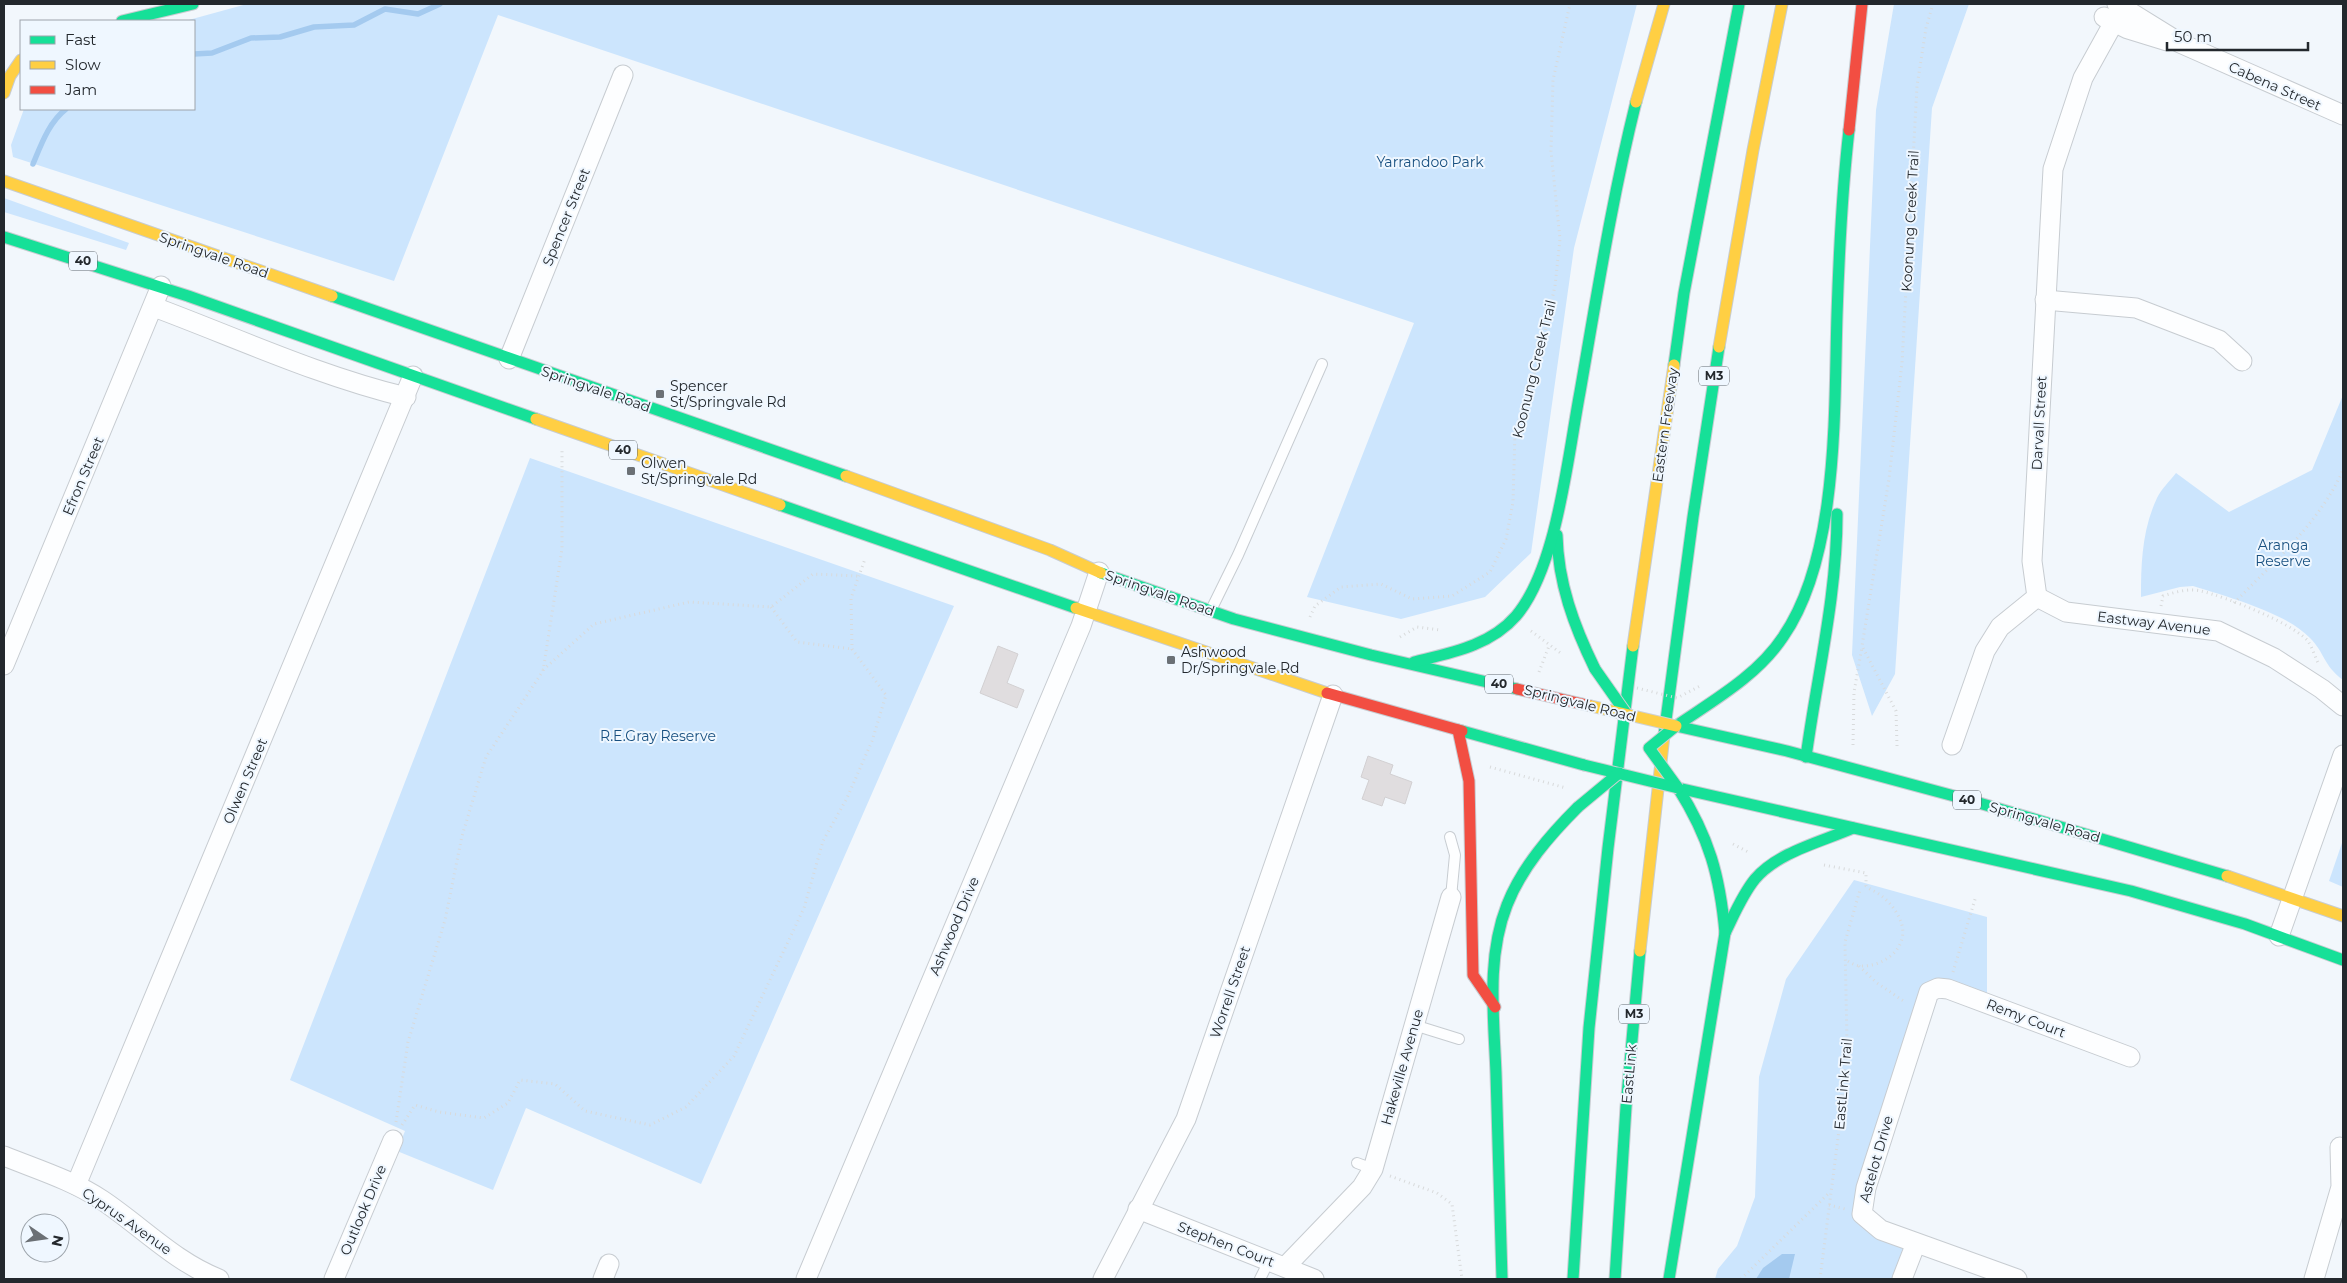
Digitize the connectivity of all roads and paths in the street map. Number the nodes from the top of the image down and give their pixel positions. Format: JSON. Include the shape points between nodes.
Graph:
{"nodes":[{"id":1,"x":193,"y":4,"type":"edge"},
{"id":2,"x":1570,"y":4,"type":"edge"},
{"id":3,"x":1664,"y":4,"type":"edge"},
{"id":4,"x":1739,"y":4,"type":"edge"},
{"id":5,"x":1782,"y":4,"type":"edge"},
{"id":6,"x":1862,"y":4,"type":"edge"},
{"id":7,"x":1933,"y":4,"type":"edge"},
{"id":8,"x":2115,"y":9,"type":"edge"},
{"id":9,"x":126,"y":20,"type":"edge"},
{"id":10,"x":20,"y":61,"type":"edge"},
{"id":11,"x":623,"y":74,"type":"dead end"},
{"id":12,"x":6,"y":81,"type":"edge"},
{"id":13,"x":2343,"y":116,"type":"edge"},
{"id":14,"x":4,"y":181,"type":"edge"},
{"id":15,"x":4,"y":237,"type":"edge"},
{"id":16,"x":162,"y":286,"type":"junction"},
{"id":17,"x":2045,"y":300,"type":"junction"},
{"id":18,"x":154,"y":307,"type":"junction"},
{"id":19,"x":509,"y":359,"type":"junction"},
{"id":20,"x":2242,"y":361,"type":"dead end"},
{"id":21,"x":1322,"y":364,"type":"dead end"},
{"id":22,"x":413,"y":376,"type":"junction"},
{"id":23,"x":406,"y":397,"type":"junction"},
{"id":24,"x":1833,"y":432,"type":"junction"},
{"id":25,"x":562,"y":455,"type":"dead end"},
{"id":26,"x":2343,"y":470,"type":"edge"},
{"id":27,"x":1559,"y":508,"type":"junction"},
{"id":28,"x":865,"y":559,"type":"dead end"},
{"id":29,"x":1099,"y":572,"type":"junction"},
{"id":30,"x":859,"y":576,"type":"junction"},
{"id":31,"x":2037,"y":597,"type":"junction"},
{"id":32,"x":2234,"y":603,"type":"junction"},
{"id":33,"x":1315,"y":606,"type":"dead end"},
{"id":34,"x":771,"y":607,"type":"junction"},
{"id":35,"x":1211,"y":611,"type":"junction"},
{"id":36,"x":1086,"y":612,"type":"junction"},
{"id":37,"x":2158,"y":624,"type":"junction"},
{"id":38,"x":1862,"y":646,"type":"junction"},
{"id":39,"x":852,"y":649,"type":"junction"},
{"id":40,"x":1408,"y":663,"type":"junction"},
{"id":41,"x":4,"y":665,"type":"edge"},
{"id":42,"x":2321,"y":669,"type":"dead end"},
{"id":43,"x":543,"y":670,"type":"junction"},
{"id":44,"x":1702,"y":685,"type":"dead end"},
{"id":45,"x":1633,"y":687,"type":"dead end"},
{"id":46,"x":1333,"y":695,"type":"junction"},
{"id":47,"x":2343,"y":706,"type":"edge"},
{"id":48,"x":1628,"y":716,"type":"junction"},
{"id":49,"x":1676,"y":726,"type":"junction"},
{"id":50,"x":1458,"y":730,"type":"junction"},
{"id":51,"x":1952,"y":745,"type":"dead end"},
{"id":52,"x":1897,"y":746,"type":"dead end"},
{"id":53,"x":1645,"y":747,"type":"junction"},
{"id":54,"x":2343,"y":755,"type":"edge"},
{"id":55,"x":1806,"y":757,"type":"junction"},
{"id":56,"x":1488,"y":767,"type":"dead end"},
{"id":57,"x":1848,"y":767,"type":"junction"},
{"id":58,"x":1619,"y":773,"type":"junction"},
{"id":59,"x":1678,"y":788,"type":"junction"},
{"id":60,"x":1571,"y":790,"type":"dead end"},
{"id":61,"x":1853,"y":828,"type":"junction"},
{"id":62,"x":1450,"y":837,"type":"dead end"},
{"id":63,"x":1817,"y":866,"type":"dead end"},
{"id":64,"x":1860,"y":890,"type":"dead end"},
{"id":65,"x":1976,"y":896,"type":"dead end"},
{"id":66,"x":1450,"y":897,"type":"joint"},
{"id":67,"x":2292,"y":898,"type":"junction"},
{"id":68,"x":2343,"y":916,"type":"edge"},
{"id":69,"x":1725,"y":933,"type":"junction"},
{"id":70,"x":2279,"y":936,"type":"junction"},
{"id":71,"x":1846,"y":960,"type":"junction"},
{"id":72,"x":2343,"y":960,"type":"edge"},
{"id":73,"x":1859,"y":966,"type":"junction"},
{"id":74,"x":1948,"y":989,"type":"junction"},
{"id":75,"x":1926,"y":1000,"type":"junction"},
{"id":76,"x":1494,"y":1007,"type":"junction"},
{"id":77,"x":1414,"y":1025,"type":"junction"},
{"id":78,"x":1459,"y":1039,"type":"dead end"},
{"id":79,"x":2130,"y":1057,"type":"dead end"},
{"id":80,"x":393,"y":1140,"type":"junction"},
{"id":81,"x":2340,"y":1147,"type":"dead end"},
{"id":82,"x":4,"y":1156,"type":"edge"},
{"id":83,"x":1365,"y":1166,"type":"junction"},
{"id":84,"x":76,"y":1185,"type":"junction"},
{"id":85,"x":1830,"y":1192,"type":"junction"},
{"id":86,"x":1138,"y":1209,"type":"junction"},
{"id":87,"x":1916,"y":1243,"type":"junction"},
{"id":88,"x":1277,"y":1264,"type":"junction"},
{"id":89,"x":220,"y":1279,"type":"edge"},
{"id":90,"x":334,"y":1279,"type":"edge"},
{"id":91,"x":806,"y":1279,"type":"edge"},
{"id":92,"x":1103,"y":1279,"type":"edge"},
{"id":93,"x":1260,"y":1279,"type":"edge"},
{"id":94,"x":1314,"y":1279,"type":"edge"},
{"id":95,"x":1462,"y":1279,"type":"edge"},
{"id":96,"x":1502,"y":1279,"type":"edge"},
{"id":97,"x":1573,"y":1279,"type":"edge"},
{"id":98,"x":1615,"y":1279,"type":"edge"},
{"id":99,"x":1669,"y":1279,"type":"edge"},
{"id":100,"x":1741,"y":1279,"type":"edge"},
{"id":101,"x":1820,"y":1279,"type":"edge"},
{"id":102,"x":1902,"y":1279,"type":"edge"},
{"id":103,"x":2017,"y":1279,"type":"edge"},
{"id":104,"x":2314,"y":1279,"type":"edge"}],
"edges":[{"from":1,"to":9,"type":"main road"},
{"from":2,"to":33,"type":"path","name":"Koonung Creek Trail","via":[[1553,80],[1550,151],[1560,239],[1555,286],[1539,359],[1515,431],[1513,502],[1506,539],[1490,572],[1452,596],[1412,599],[1381,584],[1341,587]]},
{"from":3,"to":27,"type":"main road","via":[[1623,160]]},
{"from":4,"to":97,"type":"main road","name":"Eastern Freeway","via":[[1684,293],[1634,642],[1608,848],[1583,1106]]},
{"from":5,"to":53,"type":"main road","number":"M3"},
{"from":6,"to":24,"type":"main road","via":[[1842,211]]},
{"from":7,"to":38,"type":"path","name":"Koonung Creek Trail","via":[[1917,86],[1902,364],[1889,479]]},
{"from":8,"to":13,"type":"street","name":"Cabena Street","via":[[2180,44]]},
{"from":8,"to":17,"type":"street","name":"Darvall Street","via":[[2086,56],[2083,78],[2053,170]]},
{"from":10,"to":12,"type":"main road"},
{"from":11,"to":19,"type":"street","name":"Spencer Street"},
{"from":14,"to":19,"type":"main road","name":"Springvale Road","number":"40"},
{"from":15,"to":16,"type":"main road","number":"40"},
{"from":16,"to":18,"type":"street","name":"Efron Street"},
{"from":16,"to":22,"type":"main road","number":"40"},
{"from":17,"to":20,"type":"street","via":[[2136,308],[2220,340]]},
{"from":17,"to":31,"type":"street","name":"Darvall Street","via":[[2032,561]]},
{"from":18,"to":23,"type":"street","via":[[370,388]]},
{"from":18,"to":41,"type":"street","name":"Efron Street"},
{"from":19,"to":29,"type":"main road","name":"Springvale Road","number":"40","via":[[1041,546]]},
{"from":21,"to":35,"type":"lane"},
{"from":22,"to":23,"type":"street","name":"Olwen Street"},
{"from":22,"to":36,"type":"main road","number":"40"},
{"from":23,"to":84,"type":"street","name":"Olwen Street"},
{"from":24,"to":49,"type":"main road","via":[[1825,514],[1795,618],[1754,672]]},
{"from":24,"to":55,"type":"main road","via":[[1838,526],[1835,568]]},
{"from":25,"to":43,"type":"path","via":[[562,549]]},
{"from":26,"to":32,"type":"path","via":[[2332,494],[2290,545]]},
{"from":27,"to":40,"type":"main road","via":[[1536,581],[1515,617],[1483,643]]},
{"from":27,"to":48,"type":"main road","bridge":true,"via":[[1557,538],[1562,581],[1575,626],[1595,669]]},
{"from":28,"to":30,"type":"path"},
{"from":29,"to":35,"type":"main road","name":"Springvale Road","number":"40"},
{"from":29,"to":36,"type":"street","name":"Ashwood Drive"},
{"from":30,"to":34,"type":"path","via":[[813,574]]},
{"from":30,"to":39,"type":"path","via":[[851,598]]},
{"from":31,"to":37,"type":"street","name":"Eastway Avenue","via":[[2066,612]]},
{"from":31,"to":51,"type":"street","via":[[2000,627],[1985,651]]},
{"from":32,"to":37,"type":"path","via":[[2200,590],[2180,591],[2163,596]]},
{"from":32,"to":42,"type":"path","via":[[2283,623],[2307,641]]},
{"from":34,"to":39,"type":"path","via":[[796,642]]},
{"from":34,"to":43,"type":"path","via":[[690,602],[594,624]]},
{"from":35,"to":40,"type":"main road","name":"Springvale Road","number":"40"},
{"from":36,"to":46,"type":"main road","number":"40"},
{"from":36,"to":91,"type":"street","name":"Ashwood Drive"},
{"from":37,"to":47,"type":"street","name":"Eastway Avenue","via":[[2218,631],[2274,658]]},
{"from":38,"to":52,"type":"path","via":[[1896,711]]},
{"from":38,"to":57,"type":"path","name":"Koonung Creek Trail","via":[[1854,692]]},
{"from":39,"to":80,"type":"path","via":[[886,695],[872,741],[848,798],[823,841],[804,908],[734,1056],[686,1107],[650,1125],[585,1111],[555,1084],[520,1080],[508,1103],[484,1118],[415,1105]]},
{"from":40,"to":48,"type":"main road","name":"Springvale Road","number":"40","bridge":true},
{"from":43,"to":80,"type":"path","via":[[486,757],[462,836],[445,920],[408,1042]]},
{"from":44,"to":45,"type":"path","bridge":true,"via":[[1677,698]]},
{"from":46,"to":50,"type":"main road","number":"40"},
{"from":46,"to":86,"type":"street","name":"Worrell Street","via":[[1186,1118]]},
{"from":48,"to":49,"type":"main road","name":"Springvale Road","number":"40","bridge":true},
{"from":48,"to":53,"type":"main road"},
{"from":49,"to":53,"type":"main road","bridge":true},
{"from":49,"to":55,"type":"main road","name":"Springvale Road","number":"40"},
{"from":50,"to":58,"type":"main road","number":"40","bridge":true},
{"from":50,"to":76,"type":"main road","via":[[1469,781],[1473,976]]},
{"from":53,"to":58,"type":"main road"},
{"from":53,"to":59,"type":"main road","bridge":true},
{"from":53,"to":98,"type":"main road","name":"EastLink","number":"M3"},
{"from":54,"to":67,"type":"street"},
{"from":55,"to":57,"type":"main road","name":"Springvale Road","number":"40"},
{"from":56,"to":60,"type":"path"},
{"from":57,"to":67,"type":"main road","name":"Springvale Road","number":"40","via":[[2093,835]]},
{"from":58,"to":59,"type":"main road","number":"40","bridge":true},
{"from":58,"to":76,"type":"main road","bridge":true,"via":[[1578,807],[1527,865],[1507,906],[1496,947]]},
{"from":59,"to":61,"type":"main road","number":"40"},
{"from":59,"to":69,"type":"main road","via":[[1706,837],[1716,862],[1722,889]]},
{"from":61,"to":69,"type":"main road","via":[[1792,854],[1762,872],[1743,897]]},
{"from":61,"to":70,"type":"main road","number":"40","via":[[2131,891]]},
{"from":62,"to":66,"type":"lane","name":"Hakeville Avenue","via":[[1455,855]]},
{"from":63,"to":73,"type":"path","via":[[1866,873],[1866,886],[1890,903],[1901,923],[1904,934],[1896,950],[1880,964]]},
{"from":64,"to":71,"type":"path","name":"EastLink Trail","via":[[1848,929]]},
{"from":65,"to":74,"type":"path"},
{"from":66,"to":77,"type":"street","name":"Hakeville Avenue"},
{"from":67,"to":68,"type":"main road","name":"Springvale Road","number":"40"},
{"from":67,"to":70,"type":"street"},
{"from":69,"to":99,"type":"main road"},
{"from":70,"to":72,"type":"main road","number":"40"},
{"from":71,"to":73,"type":"path"},
{"from":71,"to":85,"type":"path","name":"EastLink Trail","via":[[1847,1045]]},
{"from":73,"to":75,"type":"path","via":[[1905,1003],[1908,991]]},
{"from":74,"to":75,"type":"street","via":[[1938,988],[1929,992]]},
{"from":74,"to":79,"type":"street","name":"Remy Court"},
{"from":75,"to":87,"type":"street","name":"Astelot Drive","via":[[1862,1208],[1862,1214],[1875,1227]]},
{"from":76,"to":96,"type":"main road"},
{"from":77,"to":78,"type":"lane"},
{"from":77,"to":83,"type":"street","name":"Hakeville Avenue"},
{"from":80,"to":90,"type":"street","name":"Outlook Drive"},
{"from":81,"to":104,"type":"street","via":[[2341,1187]]},
{"from":82,"to":84,"type":"street","name":"Cyprus Avenue"},
{"from":83,"to":88,"type":"street","name":"Hakeville Avenue","via":[[1362,1187]]},
{"from":83,"to":95,"type":"path","via":[[1437,1193],[1452,1204]]},
{"from":84,"to":89,"type":"street","name":"Cyprus Avenue","via":[[101,1199],[198,1271]]},
{"from":85,"to":100,"type":"path"},
{"from":85,"to":101,"type":"path","name":"EastLink Trail"},
{"from":86,"to":88,"type":"street","name":"Stephen Court"},
{"from":86,"to":92,"type":"street","name":"Worrell Street"},
{"from":87,"to":102,"type":"street"},
{"from":87,"to":103,"type":"street","name":"Astelot Drive"},
{"from":88,"to":93,"type":"lane"},
{"from":88,"to":94,"type":"street","name":"Stephen Court"}]}
